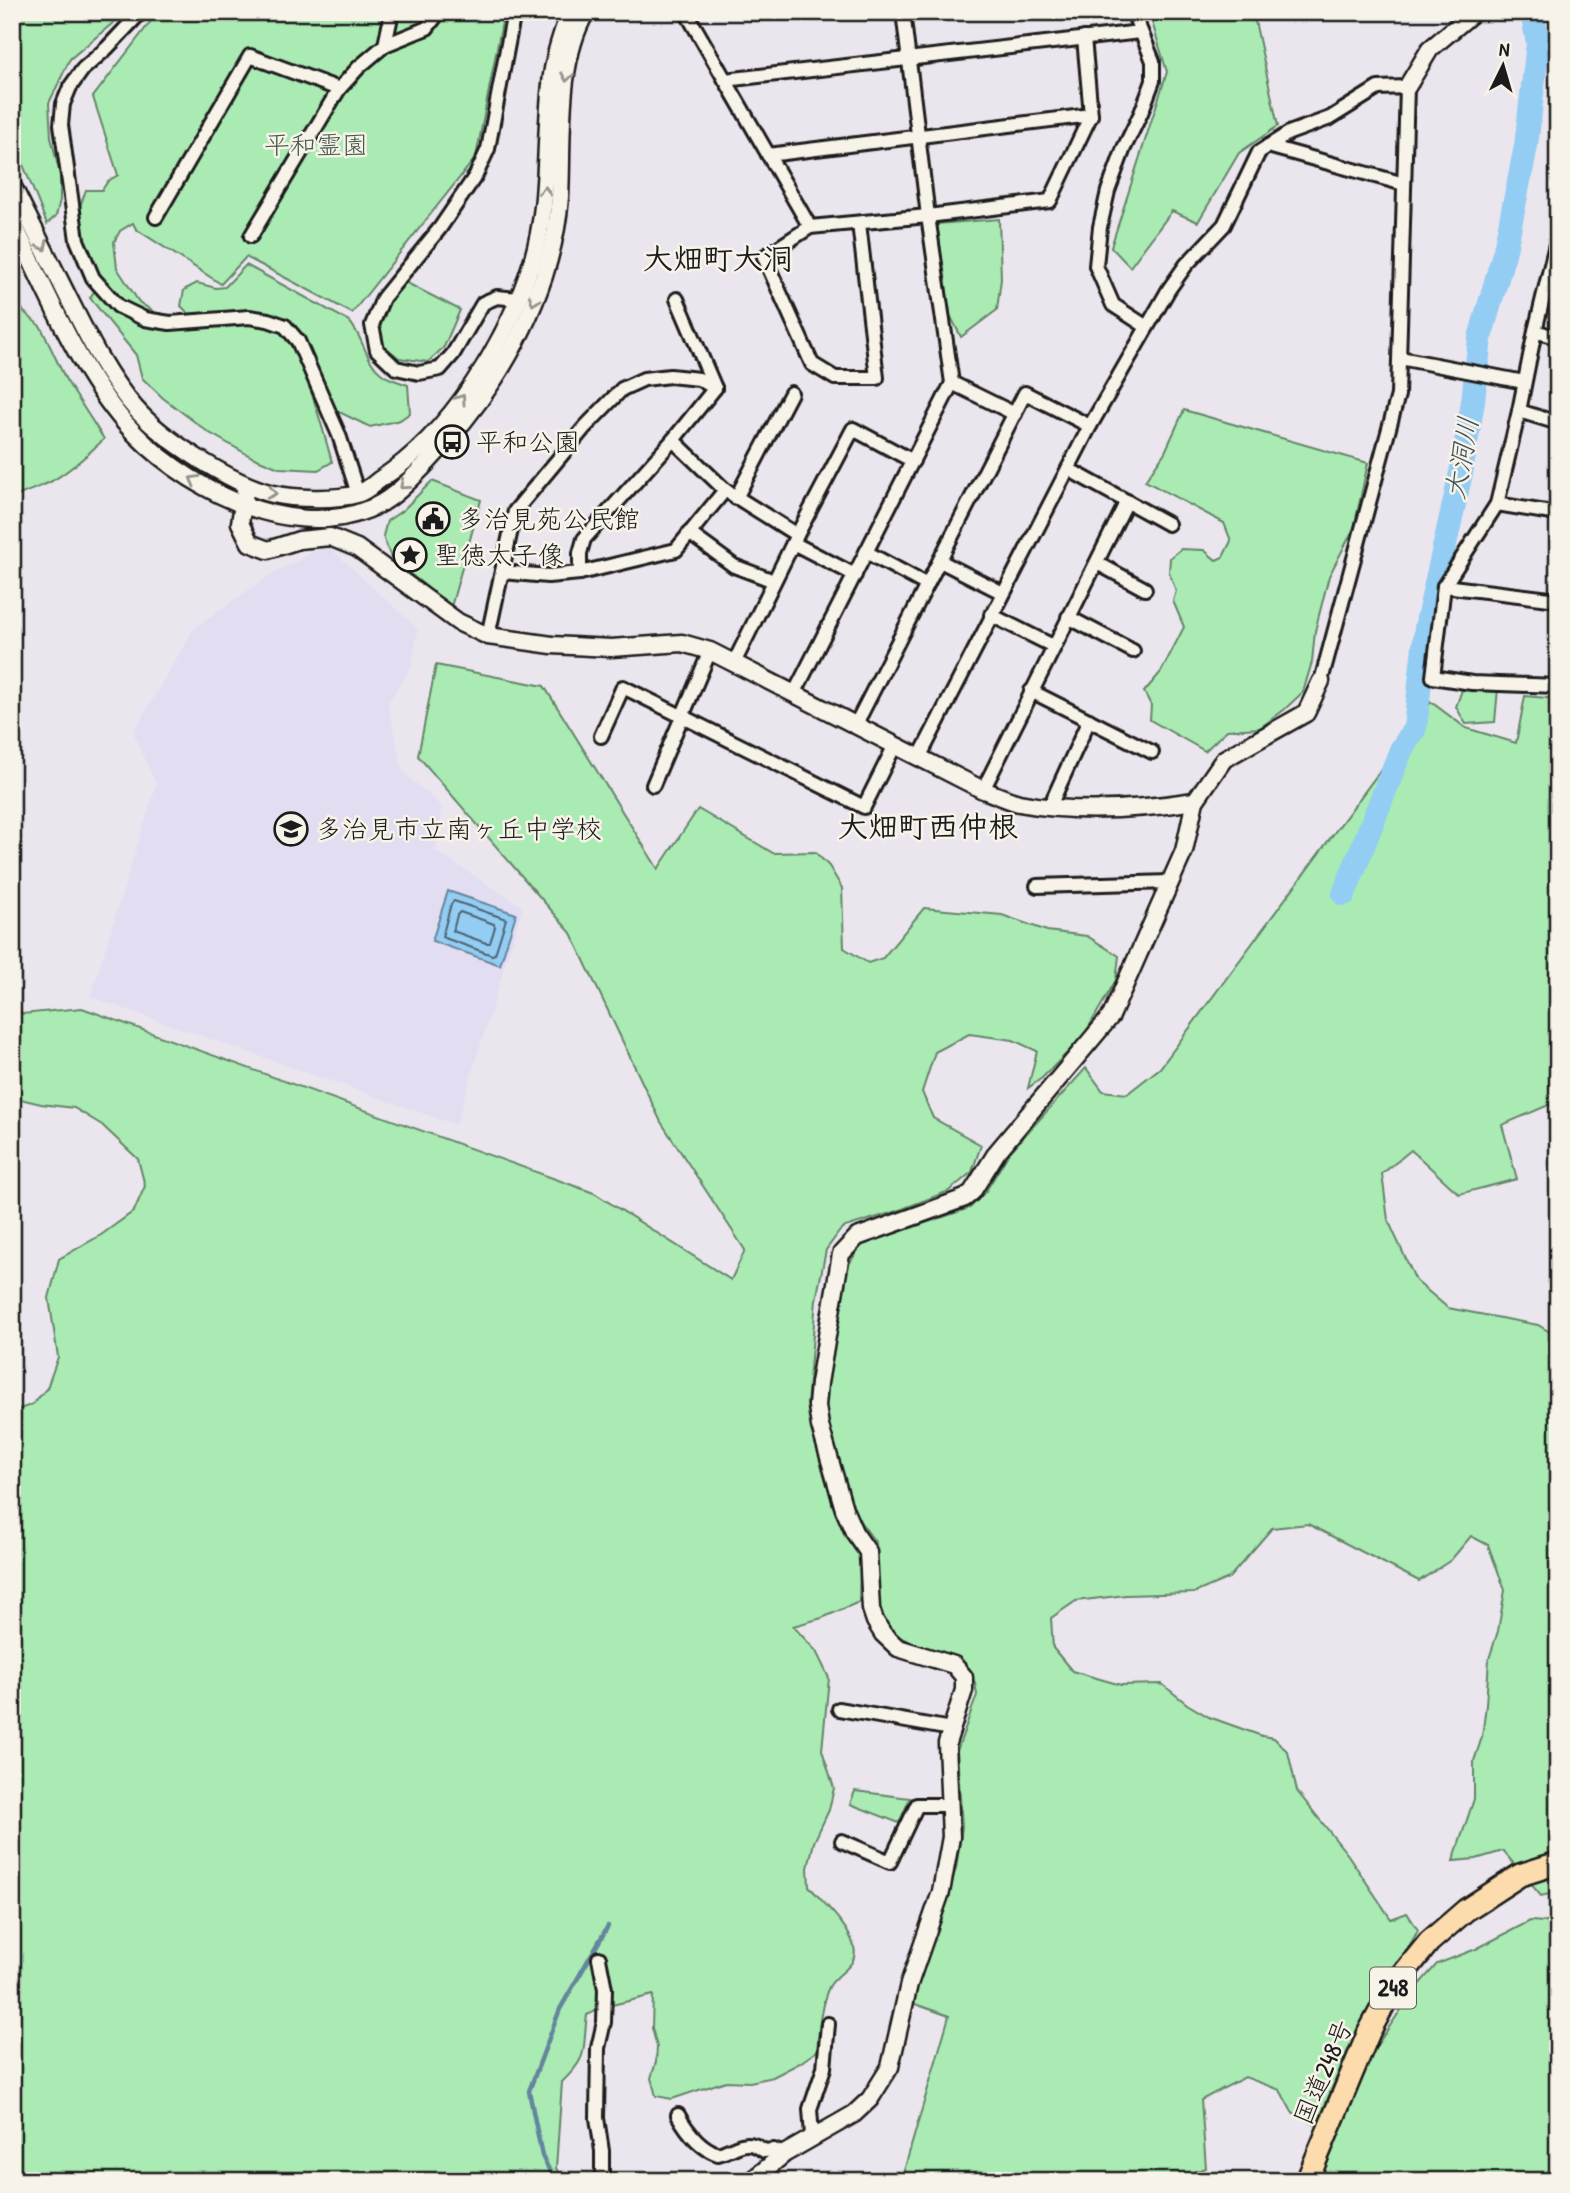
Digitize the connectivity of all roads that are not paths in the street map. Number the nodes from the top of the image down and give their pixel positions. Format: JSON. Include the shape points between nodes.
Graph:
{"nodes":[{"id":1,"x":141,"y":12,"type":"edge"},
{"id":2,"x":392,"y":12,"type":"edge"},
{"id":3,"x":439,"y":12,"type":"edge"},
{"id":4,"x":514,"y":12,"type":"edge"},
{"id":5,"x":569,"y":12,"type":"edge"},
{"id":6,"x":586,"y":12,"type":"edge"},
{"id":7,"x":687,"y":12,"type":"edge"},
{"id":8,"x":903,"y":12,"type":"edge"},
{"id":9,"x":1133,"y":12,"type":"edge"},
{"id":10,"x":1474,"y":12,"type":"edge"},
{"id":11,"x":1140,"y":32,"type":"junction"},
{"id":12,"x":1084,"y":38,"type":"junction"},
{"id":13,"x":386,"y":45,"type":"junction"},
{"id":14,"x":909,"y":58,"type":"junction"},
{"id":15,"x":725,"y":80,"type":"junction"},
{"id":16,"x":1407,"y":87,"type":"junction"},
{"id":17,"x":339,"y":89,"type":"junction"},
{"id":18,"x":1091,"y":115,"type":"junction"},
{"id":19,"x":918,"y":137,"type":"junction"},
{"id":20,"x":1268,"y":146,"type":"junction"},
{"id":21,"x":768,"y":155,"type":"junction"},
{"id":22,"x":1404,"y":184,"type":"junction"},
{"id":23,"x":12,"y":185,"type":"edge"},
{"id":24,"x":928,"y":216,"type":"junction"},
{"id":25,"x":156,"y":217,"type":"dead end"},
{"id":26,"x":12,"y":221,"type":"edge"},
{"id":27,"x":859,"y":223,"type":"junction"},
{"id":28,"x":810,"y":227,"type":"junction"},
{"id":29,"x":251,"y":236,"type":"dead end"},
{"id":30,"x":1558,"y":236,"type":"edge"},
{"id":31,"x":518,"y":299,"type":"junction"},
{"id":32,"x":677,"y":299,"type":"dead end"},
{"id":33,"x":1147,"y":327,"type":"junction"},
{"id":34,"x":1535,"y":331,"type":"junction"},
{"id":35,"x":1558,"y":338,"type":"edge"},
{"id":36,"x":1399,"y":358,"type":"junction"},
{"id":37,"x":1524,"y":382,"type":"junction"},
{"id":38,"x":952,"y":383,"type":"junction"},
{"id":39,"x":715,"y":388,"type":"junction"},
{"id":40,"x":791,"y":393,"type":"dead end"},
{"id":41,"x":1520,"y":411,"type":"junction"},
{"id":42,"x":1015,"y":414,"type":"junction"},
{"id":43,"x":1558,"y":423,"type":"edge"},
{"id":44,"x":1090,"y":426,"type":"junction"},
{"id":45,"x":673,"y":440,"type":"junction"},
{"id":46,"x":912,"y":461,"type":"junction"},
{"id":47,"x":1068,"y":469,"type":"junction"},
{"id":48,"x":246,"y":485,"type":"junction"},
{"id":49,"x":725,"y":491,"type":"junction"},
{"id":50,"x":358,"y":494,"type":"junction"},
{"id":51,"x":736,"y":498,"type":"junction"},
{"id":52,"x":1127,"y":501,"type":"junction"},
{"id":53,"x":1497,"y":504,"type":"junction"},
{"id":54,"x":243,"y":505,"type":"junction"},
{"id":55,"x":1558,"y":514,"type":"edge"},
{"id":56,"x":1168,"y":524,"type":"dead end"},
{"id":57,"x":689,"y":533,"type":"junction"},
{"id":58,"x":795,"y":539,"type":"junction"},
{"id":59,"x":866,"y":552,"type":"junction"},
{"id":60,"x":940,"y":561,"type":"junction"},
{"id":61,"x":1097,"y":563,"type":"junction"},
{"id":62,"x":502,"y":572,"type":"junction"},
{"id":63,"x":580,"y":573,"type":"junction"},
{"id":64,"x":855,"y":575,"type":"junction"},
{"id":65,"x":774,"y":581,"type":"junction"},
{"id":66,"x":928,"y":584,"type":"junction"},
{"id":67,"x":1444,"y":586,"type":"junction"},
{"id":68,"x":1146,"y":589,"type":"dead end"},
{"id":69,"x":1003,"y":593,"type":"junction"},
{"id":70,"x":1558,"y":600,"type":"edge"},
{"id":71,"x":992,"y":615,"type":"junction"},
{"id":72,"x":1068,"y":617,"type":"junction"},
{"id":73,"x":488,"y":636,"type":"junction"},
{"id":74,"x":1053,"y":646,"type":"junction"},
{"id":75,"x":710,"y":651,"type":"junction"},
{"id":76,"x":1133,"y":651,"type":"dead end"},
{"id":77,"x":734,"y":663,"type":"junction"},
{"id":78,"x":1321,"y":681,"type":"joint"},
{"id":79,"x":1558,"y":686,"type":"edge"},
{"id":80,"x":1031,"y":691,"type":"junction"},
{"id":81,"x":794,"y":694,"type":"junction"},
{"id":82,"x":682,"y":716,"type":"junction"},
{"id":83,"x":1089,"y":720,"type":"junction"},
{"id":84,"x":855,"y":726,"type":"junction"},
{"id":85,"x":601,"y":736,"type":"dead end"},
{"id":86,"x":895,"y":745,"type":"junction"},
{"id":87,"x":1152,"y":752,"type":"dead end"},
{"id":88,"x":920,"y":756,"type":"junction"},
{"id":89,"x":653,"y":785,"type":"dead end"},
{"id":90,"x":983,"y":790,"type":"junction"},
{"id":91,"x":1195,"y":801,"type":"junction"},
{"id":92,"x":1050,"y":806,"type":"junction"},
{"id":93,"x":1170,"y":882,"type":"junction"},
{"id":94,"x":1037,"y":886,"type":"dead end"},
{"id":95,"x":839,"y":1709,"type":"dead end"},
{"id":96,"x":951,"y":1729,"type":"junction"},
{"id":97,"x":950,"y":1805,"type":"junction"},
{"id":98,"x":842,"y":1841,"type":"dead end"},
{"id":99,"x":1558,"y":1863,"type":"edge"},
{"id":100,"x":599,"y":1958,"type":"dead end"},
{"id":101,"x":828,"y":2024,"type":"dead end"},
{"id":102,"x":677,"y":2115,"type":"dead end"},
{"id":103,"x":812,"y":2136,"type":"junction"},
{"id":104,"x":784,"y":2154,"type":"junction"},
{"id":105,"x":606,"y":2181,"type":"edge"},
{"id":106,"x":751,"y":2181,"type":"edge"},
{"id":107,"x":1307,"y":2181,"type":"edge"}],
"edges":[{"from":1,"to":50,"type":"street","via":[[83,69],[63,104],[61,125],[77,240],[93,278],[118,306],[145,319],[170,323],[249,317],[285,326],[298,341],[339,435]]},
{"from":2,"to":13,"type":"street"},
{"from":3,"to":13,"type":"street","via":[[427,28]]},
{"from":4,"to":31,"type":"street","via":[[488,149],[440,228],[383,298],[373,325],[377,350],[396,368],[419,373],[440,369],[483,303],[497,297]]},
{"from":31,"to":5,"type":"street","one_way":true,"via":[[540,230],[551,82]]},
{"from":6,"to":54,"type":"street","one_way":true,"via":[[570,54],[564,96],[560,200],[553,244],[513,350],[472,411],[404,486],[373,508],[348,517],[314,520]]},
{"from":7,"to":15,"type":"street"},
{"from":8,"to":14,"type":"street"},
{"from":9,"to":11,"type":"street"},
{"from":10,"to":16,"type":"street","via":[[1430,49]]},
{"from":11,"to":12,"type":"street"},
{"from":11,"to":33,"type":"street","via":[[1153,61],[1153,81],[1108,191],[1096,266],[1113,305]]},
{"from":12,"to":14,"type":"street"},
{"from":12,"to":18,"type":"street"},
{"from":13,"to":17,"type":"street"},
{"from":14,"to":15,"type":"street"},
{"from":14,"to":19,"type":"street"},
{"from":15,"to":21,"type":"street"},
{"from":16,"to":20,"type":"street","via":[[1378,88],[1330,118]]},
{"from":16,"to":22,"type":"street"},
{"from":17,"to":25,"type":"street","via":[[250,56]]},
{"from":17,"to":29,"type":"street"},
{"from":18,"to":19,"type":"street"},
{"from":18,"to":24,"type":"street","via":[[1050,201]]},
{"from":19,"to":21,"type":"street"},
{"from":19,"to":24,"type":"street"},
{"from":20,"to":22,"type":"street"},
{"from":20,"to":33,"type":"street","via":[[1259,152],[1224,225],[1186,265]]},
{"from":21,"to":28,"type":"street"},
{"from":22,"to":36,"type":"street"},
{"from":23,"to":48,"type":"street","one_way":true,"via":[[86,334],[135,408],[162,434]]},
{"from":24,"to":27,"type":"street"},
{"from":24,"to":38,"type":"street"},
{"from":54,"to":26,"type":"street","one_way":true,"via":[[187,477],[152,451],[102,396]]},
{"from":27,"to":28,"type":"street"},
{"from":27,"to":28,"type":"street","via":[[877,379],[835,378],[812,365],[769,269],[764,257]]},
{"from":30,"to":34,"type":"street"},
{"from":50,"to":31,"type":"street","one_way":true,"via":[[393,471],[456,407],[489,358]]},
{"from":32,"to":39,"type":"street"},
{"from":33,"to":44,"type":"street"},
{"from":34,"to":35,"type":"street"},
{"from":34,"to":37,"type":"street"},
{"from":36,"to":37,"type":"street"},
{"from":36,"to":78,"type":"street","via":[[1398,395]]},
{"from":37,"to":41,"type":"street"},
{"from":38,"to":42,"type":"street"},
{"from":38,"to":46,"type":"street"},
{"from":39,"to":45,"type":"street"},
{"from":39,"to":62,"type":"street","via":[[699,379],[670,376],[622,388],[515,511]]},
{"from":40,"to":51,"type":"street"},
{"from":41,"to":43,"type":"street"},
{"from":41,"to":53,"type":"street"},
{"from":42,"to":44,"type":"street","via":[[1025,393]]},
{"from":42,"to":60,"type":"street"},
{"from":44,"to":47,"type":"street"},
{"from":45,"to":49,"type":"street"},
{"from":45,"to":63,"type":"street","via":[[584,539]]},
{"from":46,"to":58,"type":"street","via":[[853,429]]},
{"from":46,"to":59,"type":"street"},
{"from":47,"to":52,"type":"street"},
{"from":47,"to":69,"type":"street"},
{"from":48,"to":50,"type":"street","one_way":true,"via":[[274,495],[321,498]]},
{"from":48,"to":54,"type":"street"},
{"from":49,"to":51,"type":"street"},
{"from":49,"to":57,"type":"street"},
{"from":51,"to":58,"type":"street"},
{"from":52,"to":56,"type":"street"},
{"from":52,"to":61,"type":"street"},
{"from":53,"to":55,"type":"street"},
{"from":53,"to":67,"type":"street"},
{"from":54,"to":73,"type":"street","via":[[240,523],[250,543],[268,550],[330,537],[357,548],[458,622]]},
{"from":57,"to":63,"type":"street","via":[[676,550]]},
{"from":57,"to":65,"type":"street","via":[[734,566]]},
{"from":58,"to":64,"type":"street"},
{"from":58,"to":65,"type":"street"},
{"from":59,"to":64,"type":"street"},
{"from":59,"to":66,"type":"street"},
{"from":60,"to":66,"type":"street"},
{"from":60,"to":69,"type":"street"},
{"from":61,"to":68,"type":"street"},
{"from":61,"to":72,"type":"street"},
{"from":62,"to":63,"type":"street"},
{"from":62,"to":73,"type":"street"},
{"from":64,"to":81,"type":"street"},
{"from":65,"to":77,"type":"street"},
{"from":66,"to":84,"type":"street"},
{"from":67,"to":70,"type":"street"},
{"from":67,"to":79,"type":"street","via":[[1433,677]]},
{"from":69,"to":71,"type":"street"},
{"from":71,"to":74,"type":"street"},
{"from":71,"to":88,"type":"street"},
{"from":72,"to":74,"type":"street"},
{"from":72,"to":76,"type":"street"},
{"from":73,"to":75,"type":"street","via":[[611,648],[682,643]]},
{"from":74,"to":80,"type":"street"},
{"from":75,"to":77,"type":"street"},
{"from":75,"to":82,"type":"street"},
{"from":77,"to":81,"type":"street"},
{"from":78,"to":91,"type":"street","via":[[1306,713],[1224,759]]},
{"from":80,"to":83,"type":"street"},
{"from":80,"to":90,"type":"street"},
{"from":81,"to":84,"type":"street"},
{"from":82,"to":85,"type":"street","via":[[623,687]]},
{"from":82,"to":86,"type":"street","via":[[864,807]]},
{"from":82,"to":89,"type":"street"},
{"from":83,"to":87,"type":"street"},
{"from":83,"to":92,"type":"street"},
{"from":84,"to":86,"type":"street"},
{"from":86,"to":88,"type":"street"},
{"from":88,"to":90,"type":"street"},
{"from":90,"to":92,"type":"street","via":[[1018,802]]},
{"from":91,"to":92,"type":"street","via":[[1114,810]]},
{"from":91,"to":93,"type":"street","via":[[1184,851]]},
{"from":93,"to":94,"type":"street"},
{"from":93,"to":96,"type":"street","via":[[1111,1016],[997,1152],[972,1192],[857,1237],[841,1254],[819,1383],[820,1426],[844,1509],[868,1552],[870,1609],[875,1621],[898,1648],[954,1665],[964,1677]]},
{"from":95,"to":96,"type":"street"},
{"from":96,"to":97,"type":"street","via":[[947,1743]]},
{"from":97,"to":98,"type":"street","via":[[916,1805],[890,1862]]},
{"from":97,"to":103,"type":"street","via":[[951,1837],[941,1892],[909,1984],[890,2067],[870,2099]]},
{"from":99,"to":107,"type":"highway","name":"国道248号","number":"248","via":[[1520,1875],[1466,1910],[1429,1942],[1395,1984],[1369,2032]]},
{"from":100,"to":105,"type":"street","via":[[605,1989],[597,2118]]},
{"from":101,"to":103,"type":"street","via":[[824,2068],[810,2109]]},
{"from":102,"to":104,"type":"street","via":[[708,2151],[718,2154],[746,2143]]},
{"from":103,"to":104,"type":"street"},
{"from":104,"to":106,"type":"street"}]}
